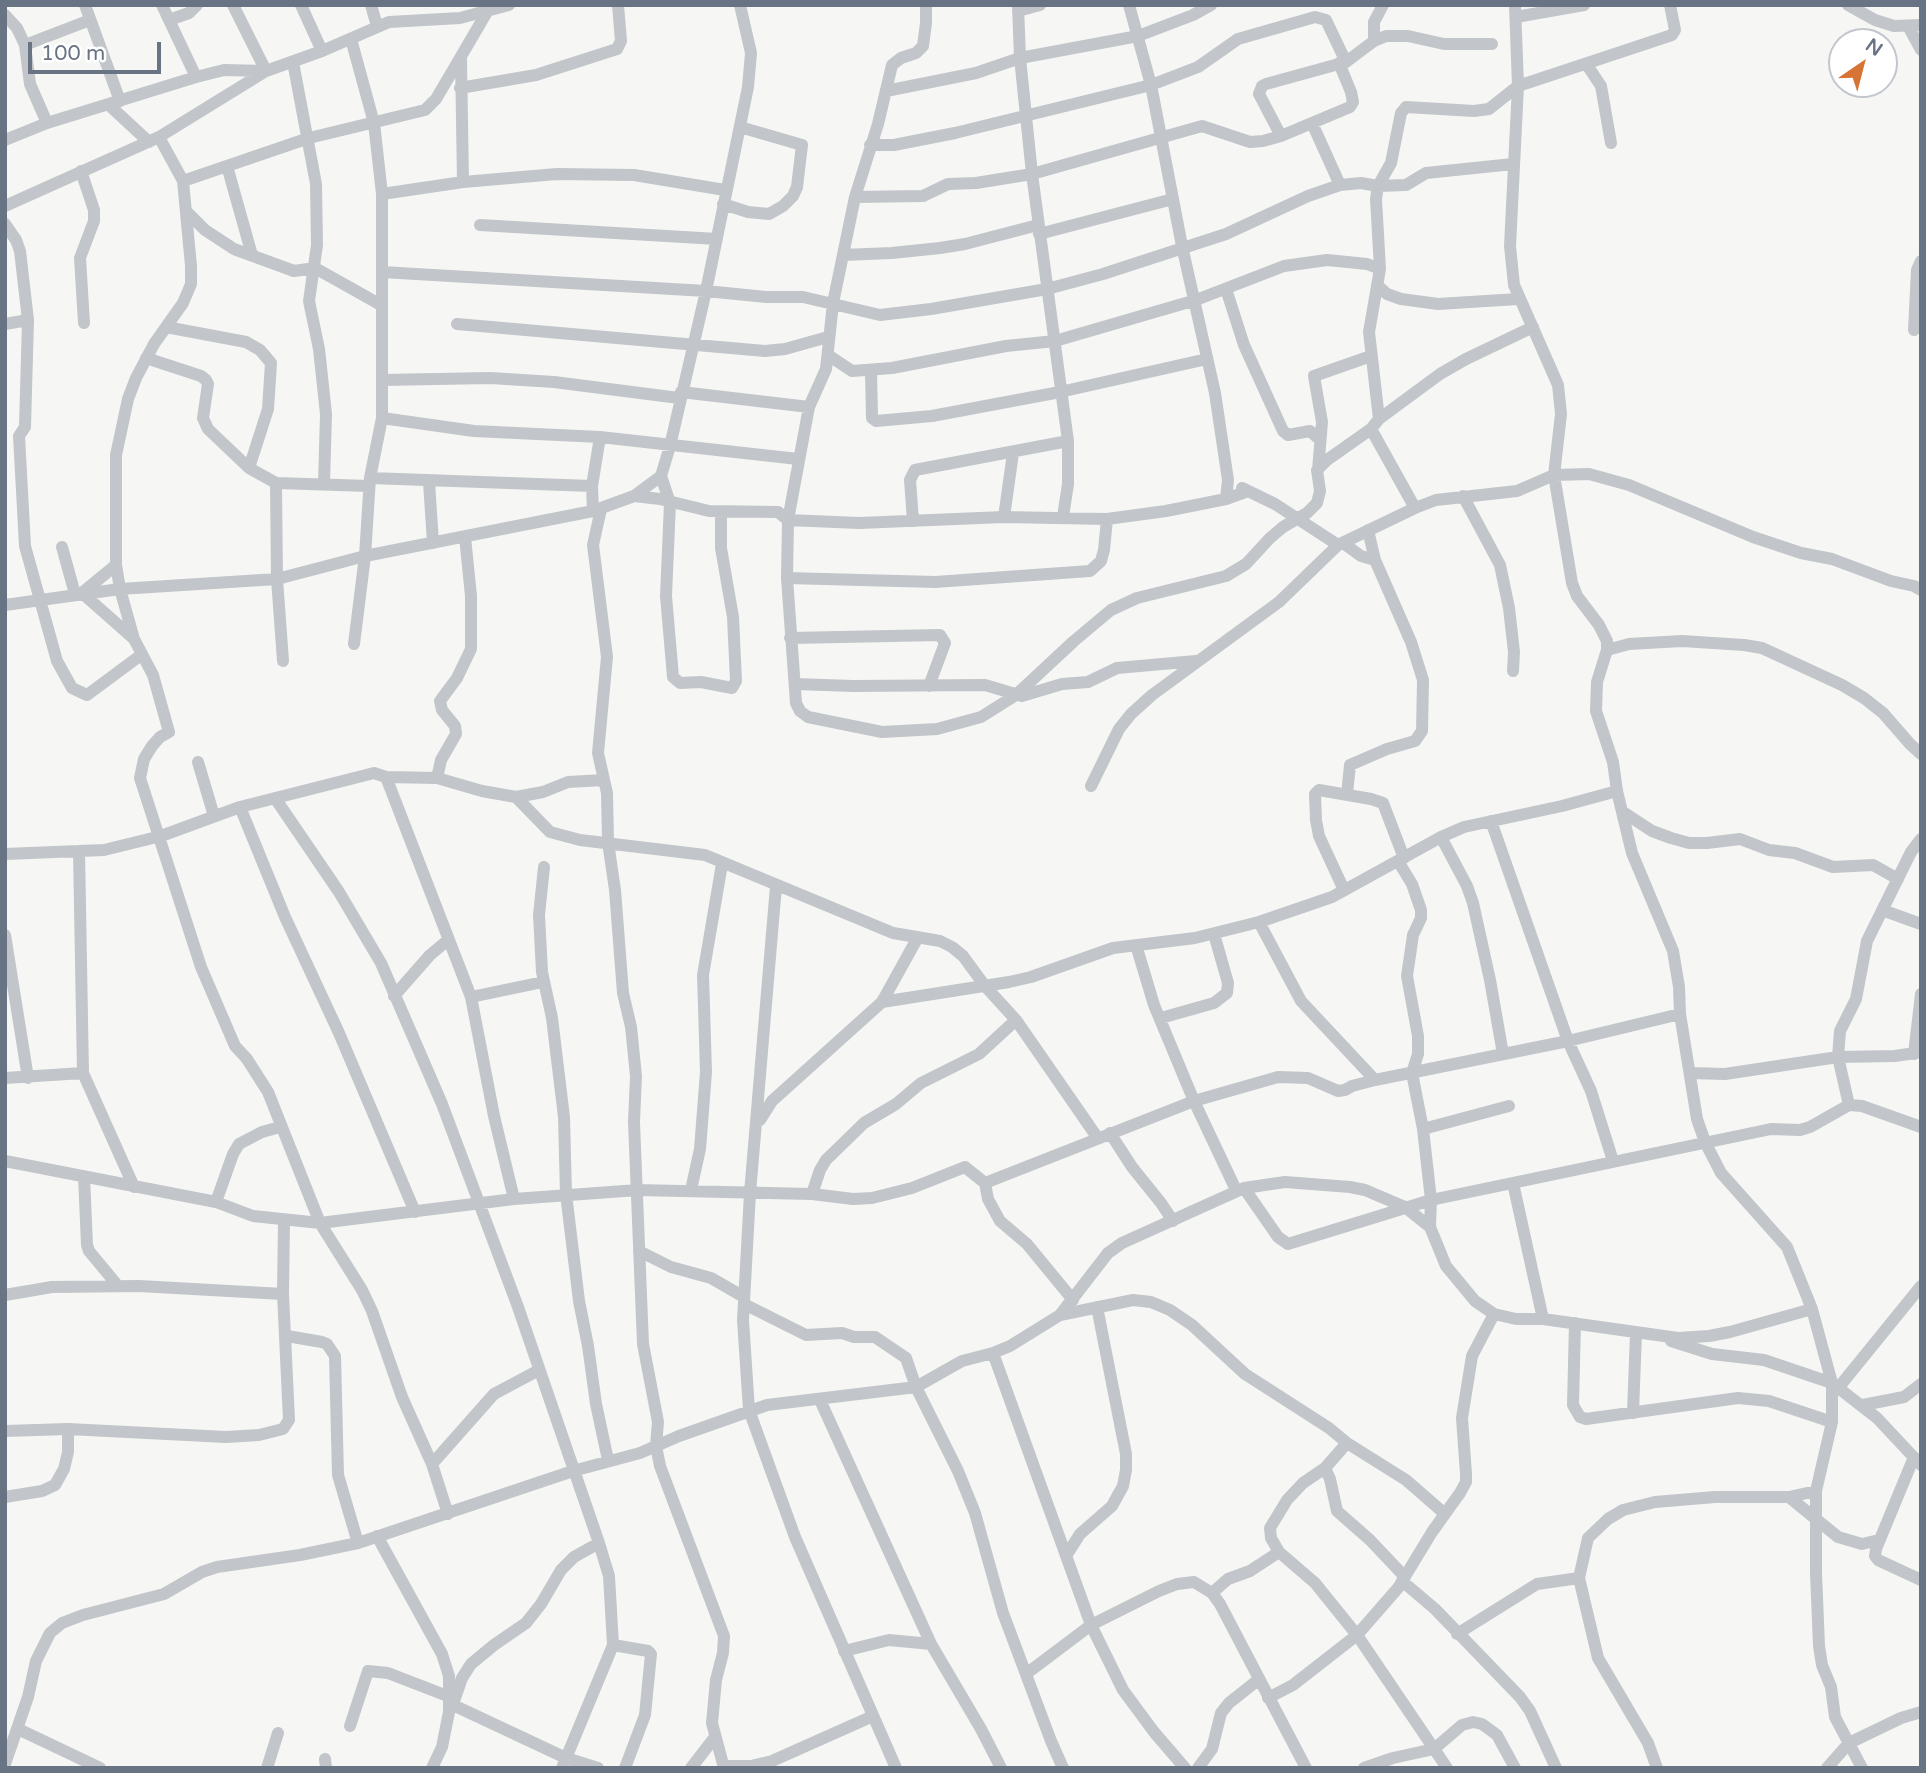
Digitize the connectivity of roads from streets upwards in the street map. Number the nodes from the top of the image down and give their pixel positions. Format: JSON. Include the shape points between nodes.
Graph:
{"nodes":[{"id":1,"x":85,"y":5,"type":"edge"},
{"id":2,"x":162,"y":5,"type":"edge"},
{"id":3,"x":197,"y":5,"type":"edge"},
{"id":4,"x":233,"y":5,"type":"edge"},
{"id":5,"x":301,"y":5,"type":"edge"},
{"id":6,"x":371,"y":5,"type":"edge"},
{"id":7,"x":509,"y":5,"type":"edge"},
{"id":8,"x":618,"y":5,"type":"edge"},
{"id":9,"x":740,"y":5,"type":"edge"},
{"id":10,"x":926,"y":5,"type":"edge"},
{"id":11,"x":1040,"y":5,"type":"edge"},
{"id":12,"x":1129,"y":5,"type":"edge"},
{"id":13,"x":1211,"y":5,"type":"edge"},
{"id":14,"x":1383,"y":5,"type":"edge"},
{"id":15,"x":1584,"y":5,"type":"edge"},
{"id":16,"x":1670,"y":5,"type":"edge"},
{"id":17,"x":1848,"y":5,"type":"edge"},
{"id":18,"x":1018,"y":8,"type":"edge"},
{"id":19,"x":1516,"y":11,"type":"edge"},
{"id":20,"x":459,"y":12,"type":"edge"},
{"id":21,"x":487,"y":12,"type":"junction"},
{"id":22,"x":5,"y":15,"type":"edge"},
{"id":23,"x":90,"y":20,"type":"junction"},
{"id":24,"x":169,"y":20,"type":"junction"},
{"id":25,"x":377,"y":26,"type":"junction"},
{"id":26,"x":1915,"y":26,"type":"edge"},
{"id":27,"x":1138,"y":36,"type":"junction"},
{"id":28,"x":351,"y":39,"type":"junction"},
{"id":29,"x":1374,"y":41,"type":"junction"},
{"id":30,"x":1492,"y":44,"type":"dead end"},
{"id":31,"x":25,"y":46,"type":"junction"},
{"id":32,"x":1921,"y":50,"type":"edge"},
{"id":33,"x":322,"y":51,"type":"junction"},
{"id":34,"x":461,"y":58,"type":"junction"},
{"id":35,"x":1020,"y":58,"type":"junction"},
{"id":36,"x":293,"y":62,"type":"junction"},
{"id":37,"x":1342,"y":62,"type":"junction"},
{"id":38,"x":1587,"y":65,"type":"junction"},
{"id":39,"x":266,"y":71,"type":"junction"},
{"id":40,"x":196,"y":77,"type":"junction"},
{"id":41,"x":1151,"y":85,"type":"junction"},
{"id":42,"x":1518,"y":86,"type":"junction"},
{"id":43,"x":460,"y":89,"type":"junction"},
{"id":44,"x":886,"y":91,"type":"junction"},
{"id":45,"x":115,"y":103,"type":"junction"},
{"id":46,"x":1026,"y":115,"type":"junction"},
{"id":47,"x":374,"y":123,"type":"junction"},
{"id":48,"x":1312,"y":123,"type":"junction"},
{"id":49,"x":47,"y":124,"type":"junction"},
{"id":50,"x":740,"y":127,"type":"junction"},
{"id":51,"x":1281,"y":136,"type":"junction"},
{"id":52,"x":309,"y":138,"type":"junction"},
{"id":53,"x":1161,"y":139,"type":"junction"},
{"id":54,"x":5,"y":140,"type":"edge"},
{"id":55,"x":154,"y":140,"type":"junction"},
{"id":56,"x":1611,"y":143,"type":"dead end"},
{"id":57,"x":870,"y":145,"type":"junction"},
{"id":58,"x":1513,"y":164,"type":"junction"},
{"id":59,"x":227,"y":166,"type":"junction"},
{"id":60,"x":81,"y":171,"type":"junction"},
{"id":61,"x":1032,"y":174,"type":"junction"},
{"id":62,"x":183,"y":181,"type":"junction"},
{"id":63,"x":463,"y":182,"type":"junction"},
{"id":64,"x":1340,"y":186,"type":"junction"},
{"id":65,"x":1378,"y":186,"type":"junction"},
{"id":66,"x":725,"y":190,"type":"junction"},
{"id":67,"x":382,"y":194,"type":"junction"},
{"id":68,"x":855,"y":197,"type":"junction"},
{"id":69,"x":1173,"y":199,"type":"junction"},
{"id":70,"x":723,"y":204,"type":"junction"},
{"id":71,"x":5,"y":206,"type":"edge"},
{"id":72,"x":187,"y":211,"type":"junction"},
{"id":73,"x":5,"y":224,"type":"edge"},
{"id":74,"x":480,"y":225,"type":"dead end"},
{"id":75,"x":1039,"y":230,"type":"junction"},
{"id":76,"x":717,"y":239,"type":"junction"},
{"id":77,"x":1182,"y":246,"type":"junction"},
{"id":78,"x":843,"y":255,"type":"junction"},
{"id":79,"x":251,"y":256,"type":"junction"},
{"id":80,"x":1921,"y":261,"type":"edge"},
{"id":81,"x":315,"y":268,"type":"junction"},
{"id":82,"x":1380,"y":269,"type":"junction"},
{"id":83,"x":382,"y":272,"type":"junction"},
{"id":84,"x":1377,"y":285,"type":"junction"},
{"id":85,"x":1047,"y":289,"type":"junction"},
{"id":86,"x":1226,"y":289,"type":"junction"},
{"id":87,"x":706,"y":291,"type":"junction"},
{"id":88,"x":1518,"y":299,"type":"junction"},
{"id":89,"x":1196,"y":300,"type":"junction"},
{"id":90,"x":833,"y":303,"type":"junction"},
{"id":91,"x":381,"y":305,"type":"junction"},
{"id":92,"x":28,"y":320,"type":"junction"},
{"id":93,"x":84,"y":323,"type":"dead end"},
{"id":94,"x":5,"y":324,"type":"edge"},
{"id":95,"x":457,"y":324,"type":"dead end"},
{"id":96,"x":166,"y":327,"type":"junction"},
{"id":97,"x":1533,"y":327,"type":"junction"},
{"id":98,"x":1914,"y":330,"type":"dead end"},
{"id":99,"x":828,"y":337,"type":"junction"},
{"id":100,"x":1055,"y":341,"type":"junction"},
{"id":101,"x":692,"y":344,"type":"junction"},
{"id":102,"x":828,"y":355,"type":"junction"},
{"id":103,"x":1371,"y":356,"type":"junction"},
{"id":104,"x":146,"y":358,"type":"junction"},
{"id":105,"x":1207,"y":359,"type":"junction"},
{"id":106,"x":871,"y":371,"type":"junction"},
{"id":107,"x":382,"y":380,"type":"junction"},
{"id":108,"x":1060,"y":392,"type":"junction"},
{"id":109,"x":680,"y":395,"type":"junction"},
{"id":110,"x":809,"y":407,"type":"junction"},
{"id":111,"x":382,"y":418,"type":"junction"},
{"id":112,"x":1375,"y":424,"type":"junction"},
{"id":113,"x":12,"y":437,"type":"edge"},
{"id":114,"x":600,"y":437,"type":"junction"},
{"id":115,"x":1320,"y":439,"type":"junction"},
{"id":116,"x":1068,"y":441,"type":"junction"},
{"id":117,"x":670,"y":446,"type":"junction"},
{"id":118,"x":1013,"y":453,"type":"junction"},
{"id":119,"x":799,"y":459,"type":"junction"},
{"id":120,"x":249,"y":468,"type":"junction"},
{"id":121,"x":1317,"y":470,"type":"junction"},
{"id":122,"x":1554,"y":475,"type":"junction"},
{"id":123,"x":661,"y":476,"type":"junction"},
{"id":124,"x":1228,"y":480,"type":"junction"},
{"id":125,"x":369,"y":482,"type":"junction"},
{"id":126,"x":429,"y":482,"type":"junction"},
{"id":127,"x":276,"y":483,"type":"junction"},
{"id":128,"x":324,"y":484,"type":"junction"},
{"id":129,"x":592,"y":486,"type":"junction"},
{"id":130,"x":1248,"y":491,"type":"junction"},
{"id":131,"x":634,"y":496,"type":"junction"},
{"id":132,"x":1463,"y":496,"type":"junction"},
{"id":133,"x":1226,"y":499,"type":"junction"},
{"id":134,"x":670,"y":503,"type":"junction"},
{"id":135,"x":1415,"y":508,"type":"junction"},
{"id":136,"x":597,"y":510,"type":"junction"},
{"id":137,"x":721,"y":513,"type":"junction"},
{"id":138,"x":1004,"y":517,"type":"junction"},
{"id":139,"x":1063,"y":517,"type":"junction"},
{"id":140,"x":1107,"y":519,"type":"junction"},
{"id":141,"x":788,"y":520,"type":"junction"},
{"id":142,"x":1298,"y":520,"type":"junction"},
{"id":143,"x":912,"y":521,"type":"junction"},
{"id":144,"x":1368,"y":530,"type":"junction"},
{"id":145,"x":464,"y":537,"type":"junction"},
{"id":146,"x":433,"y":543,"type":"junction"},
{"id":147,"x":1340,"y":544,"type":"junction"},
{"id":148,"x":62,"y":548,"type":"dead end"},
{"id":149,"x":365,"y":556,"type":"junction"},
{"id":150,"x":1375,"y":560,"type":"junction"},
{"id":151,"x":116,"y":565,"type":"junction"},
{"id":152,"x":787,"y":578,"type":"junction"},
{"id":153,"x":277,"y":579,"type":"junction"},
{"id":154,"x":120,"y":589,"type":"junction"},
{"id":155,"x":1921,"y":590,"type":"edge"},
{"id":156,"x":78,"y":593,"type":"junction"},
{"id":157,"x":39,"y":600,"type":"junction"},
{"id":158,"x":5,"y":605,"type":"edge"},
{"id":159,"x":790,"y":638,"type":"junction"},
{"id":160,"x":134,"y":639,"type":"junction"},
{"id":161,"x":354,"y":644,"type":"dead end"},
{"id":162,"x":1607,"y":650,"type":"junction"},
{"id":163,"x":142,"y":656,"type":"junction"},
{"id":164,"x":1198,"y":660,"type":"junction"},
{"id":165,"x":283,"y":661,"type":"dead end"},
{"id":166,"x":1513,"y":671,"type":"dead end"},
{"id":167,"x":795,"y":684,"type":"junction"},
{"id":168,"x":929,"y":686,"type":"junction"},
{"id":169,"x":1016,"y":695,"type":"junction"},
{"id":170,"x":1921,"y":754,"type":"edge"},
{"id":171,"x":198,"y":762,"type":"dead end"},
{"id":172,"x":386,"y":777,"type":"junction"},
{"id":173,"x":437,"y":778,"type":"junction"},
{"id":174,"x":604,"y":780,"type":"junction"},
{"id":175,"x":1091,"y":786,"type":"dead end"},
{"id":176,"x":1617,"y":791,"type":"junction"},
{"id":177,"x":1347,"y":794,"type":"junction"},
{"id":178,"x":516,"y":797,"type":"junction"},
{"id":179,"x":275,"y":798,"type":"junction"},
{"id":180,"x":240,"y":807,"type":"junction"},
{"id":181,"x":1623,"y":812,"type":"junction"},
{"id":182,"x":214,"y":816,"type":"junction"},
{"id":183,"x":1491,"y":821,"type":"junction"},
{"id":184,"x":161,"y":836,"type":"junction"},
{"id":185,"x":1441,"y":837,"type":"junction"},
{"id":186,"x":1921,"y":839,"type":"edge"},
{"id":187,"x":608,"y":842,"type":"junction"},
{"id":188,"x":79,"y":851,"type":"junction"},
{"id":189,"x":5,"y":854,"type":"edge"},
{"id":190,"x":1401,"y":859,"type":"junction"},
{"id":191,"x":722,"y":864,"type":"junction"},
{"id":192,"x":544,"y":867,"type":"dead end"},
{"id":193,"x":1898,"y":879,"type":"junction"},
{"id":194,"x":776,"y":886,"type":"junction"},
{"id":195,"x":1344,"y":890,"type":"junction"},
{"id":196,"x":1882,"y":910,"type":"junction"},
{"id":197,"x":1259,"y":922,"type":"junction"},
{"id":198,"x":1921,"y":924,"type":"edge"},
{"id":199,"x":893,"y":933,"type":"junction"},
{"id":200,"x":1214,"y":933,"type":"junction"},
{"id":201,"x":5,"y":935,"type":"edge"},
{"id":202,"x":918,"y":937,"type":"junction"},
{"id":203,"x":448,"y":940,"type":"junction"},
{"id":204,"x":1136,"y":945,"type":"junction"},
{"id":205,"x":907,"y":956,"type":"junction"},
{"id":206,"x":543,"y":982,"type":"junction"},
{"id":207,"x":985,"y":986,"type":"junction"},
{"id":208,"x":1921,"y":994,"type":"edge"},
{"id":209,"x":394,"y":996,"type":"junction"},
{"id":210,"x":471,"y":998,"type":"junction"},
{"id":211,"x":882,"y":1002,"type":"junction"},
{"id":212,"x":1680,"y":1014,"type":"junction"},
{"id":213,"x":1161,"y":1018,"type":"junction"},
{"id":214,"x":1016,"y":1020,"type":"junction"},
{"id":215,"x":1568,"y":1041,"type":"junction"},
{"id":216,"x":1917,"y":1053,"type":"edge"},
{"id":217,"x":1418,"y":1054,"type":"junction"},
{"id":218,"x":1503,"y":1054,"type":"junction"},
{"id":219,"x":1838,"y":1056,"type":"junction"},
{"id":220,"x":1432,"y":1069,"type":"junction"},
{"id":221,"x":83,"y":1073,"type":"junction"},
{"id":222,"x":1412,"y":1073,"type":"junction"},
{"id":223,"x":1690,"y":1073,"type":"junction"},
{"id":224,"x":28,"y":1078,"type":"junction"},
{"id":225,"x":5,"y":1079,"type":"edge"},
{"id":226,"x":1375,"y":1080,"type":"junction"},
{"id":227,"x":1194,"y":1101,"type":"junction"},
{"id":228,"x":1849,"y":1105,"type":"junction"},
{"id":229,"x":1509,"y":1106,"type":"dead end"},
{"id":230,"x":757,"y":1126,"type":"junction"},
{"id":231,"x":280,"y":1127,"type":"junction"},
{"id":232,"x":1921,"y":1127,"type":"edge"},
{"id":233,"x":1423,"y":1129,"type":"junction"},
{"id":234,"x":1103,"y":1135,"type":"junction"},
{"id":235,"x":1705,"y":1142,"type":"junction"},
{"id":236,"x":5,"y":1161,"type":"edge"},
{"id":237,"x":1613,"y":1161,"type":"junction"},
{"id":238,"x":84,"y":1177,"type":"junction"},
{"id":239,"x":985,"y":1183,"type":"junction"},
{"id":240,"x":1513,"y":1183,"type":"junction"},
{"id":241,"x":134,"y":1187,"type":"junction"},
{"id":242,"x":1240,"y":1189,"type":"junction"},
{"id":243,"x":638,"y":1190,"type":"junction"},
{"id":244,"x":691,"y":1190,"type":"junction"},
{"id":245,"x":750,"y":1193,"type":"junction"},
{"id":246,"x":566,"y":1194,"type":"junction"},
{"id":247,"x":812,"y":1194,"type":"junction"},
{"id":248,"x":514,"y":1199,"type":"junction"},
{"id":249,"x":1431,"y":1200,"type":"junction"},
{"id":250,"x":216,"y":1202,"type":"junction"},
{"id":251,"x":478,"y":1202,"type":"junction"},
{"id":252,"x":1405,"y":1207,"type":"junction"},
{"id":253,"x":415,"y":1212,"type":"junction"},
{"id":254,"x":284,"y":1221,"type":"junction"},
{"id":255,"x":1173,"y":1221,"type":"junction"},
{"id":256,"x":320,"y":1223,"type":"junction"},
{"id":257,"x":1430,"y":1227,"type":"junction"},
{"id":258,"x":639,"y":1251,"type":"junction"},
{"id":259,"x":118,"y":1286,"type":"junction"},
{"id":260,"x":1921,"y":1286,"type":"edge"},
{"id":261,"x":283,"y":1294,"type":"junction"},
{"id":262,"x":5,"y":1295,"type":"edge"},
{"id":263,"x":1073,"y":1300,"type":"junction"},
{"id":264,"x":744,"y":1301,"type":"junction"},
{"id":265,"x":1097,"y":1307,"type":"junction"},
{"id":266,"x":1812,"y":1309,"type":"junction"},
{"id":267,"x":1494,"y":1314,"type":"junction"},
{"id":268,"x":1060,"y":1315,"type":"junction"},
{"id":269,"x":1544,"y":1319,"type":"junction"},
{"id":270,"x":1575,"y":1323,"type":"junction"},
{"id":271,"x":1636,"y":1333,"type":"junction"},
{"id":272,"x":287,"y":1336,"type":"junction"},
{"id":273,"x":1657,"y":1336,"type":"junction"},
{"id":274,"x":993,"y":1353,"type":"junction"},
{"id":275,"x":539,"y":1370,"type":"junction"},
{"id":276,"x":1921,"y":1384,"type":"edge"},
{"id":277,"x":1836,"y":1385,"type":"junction"},
{"id":278,"x":916,"y":1387,"type":"junction"},
{"id":279,"x":820,"y":1400,"type":"junction"},
{"id":280,"x":1863,"y":1405,"type":"junction"},
{"id":281,"x":749,"y":1410,"type":"junction"},
{"id":282,"x":1633,"y":1413,"type":"junction"},
{"id":283,"x":658,"y":1422,"type":"junction"},
{"id":284,"x":1832,"y":1422,"type":"junction"},
{"id":285,"x":68,"y":1429,"type":"junction"},
{"id":286,"x":5,"y":1431,"type":"edge"},
{"id":287,"x":679,"y":1436,"type":"junction"},
{"id":288,"x":1347,"y":1443,"type":"junction"},
{"id":289,"x":656,"y":1446,"type":"junction"},
{"id":290,"x":640,"y":1453,"type":"junction"},
{"id":291,"x":608,"y":1460,"type":"junction"},
{"id":292,"x":1918,"y":1461,"type":"edge"},
{"id":293,"x":432,"y":1464,"type":"junction"},
{"id":294,"x":660,"y":1466,"type":"junction"},
{"id":295,"x":1325,"y":1468,"type":"junction"},
{"id":296,"x":573,"y":1471,"type":"junction"},
{"id":297,"x":1816,"y":1491,"type":"junction"},
{"id":298,"x":5,"y":1497,"type":"edge"},
{"id":299,"x":1789,"y":1497,"type":"junction"},
{"id":300,"x":448,"y":1514,"type":"junction"},
{"id":301,"x":1445,"y":1514,"type":"junction"},
{"id":302,"x":1816,"y":1518,"type":"junction"},
{"id":303,"x":377,"y":1536,"type":"junction"},
{"id":304,"x":1879,"y":1540,"type":"junction"},
{"id":305,"x":358,"y":1543,"type":"junction"},
{"id":306,"x":599,"y":1543,"type":"junction"},
{"id":307,"x":1279,"y":1552,"type":"junction"},
{"id":308,"x":1066,"y":1556,"type":"junction"},
{"id":309,"x":1579,"y":1578,"type":"junction"},
{"id":310,"x":1404,"y":1579,"type":"junction"},
{"id":311,"x":1921,"y":1580,"type":"edge"},
{"id":312,"x":1212,"y":1593,"type":"junction"},
{"id":313,"x":1091,"y":1625,"type":"junction"},
{"id":314,"x":1457,"y":1634,"type":"junction"},
{"id":315,"x":1357,"y":1635,"type":"junction"},
{"id":316,"x":931,"y":1644,"type":"junction"},
{"id":317,"x":613,"y":1645,"type":"junction"},
{"id":318,"x":844,"y":1651,"type":"junction"},
{"id":319,"x":1026,"y":1674,"type":"junction"},
{"id":320,"x":1258,"y":1680,"type":"junction"},
{"id":321,"x":1268,"y":1698,"type":"junction"},
{"id":322,"x":451,"y":1705,"type":"junction"},
{"id":323,"x":1921,"y":1712,"type":"edge"},
{"id":324,"x":873,"y":1716,"type":"junction"},
{"id":325,"x":350,"y":1726,"type":"dead end"},
{"id":326,"x":18,"y":1729,"type":"junction"},
{"id":327,"x":278,"y":1733,"type":"dead end"},
{"id":328,"x":715,"y":1737,"type":"junction"},
{"id":329,"x":1849,"y":1743,"type":"junction"},
{"id":330,"x":1434,"y":1749,"type":"junction"},
{"id":331,"x":564,"y":1763,"type":"edge"},
{"id":332,"x":5,"y":1765,"type":"edge"},
{"id":333,"x":724,"y":1767,"type":"edge"},
{"id":334,"x":1655,"y":1767,"type":"edge"},
{"id":335,"x":100,"y":1768,"type":"edge"},
{"id":336,"x":267,"y":1768,"type":"edge"},
{"id":337,"x":432,"y":1768,"type":"edge"},
{"id":338,"x":598,"y":1768,"type":"edge"},
{"id":339,"x":625,"y":1768,"type":"edge"},
{"id":340,"x":691,"y":1768,"type":"edge"},
{"id":341,"x":896,"y":1768,"type":"edge"},
{"id":342,"x":1001,"y":1768,"type":"edge"},
{"id":343,"x":1063,"y":1768,"type":"edge"},
{"id":344,"x":1185,"y":1768,"type":"edge"},
{"id":345,"x":1198,"y":1768,"type":"edge"},
{"id":346,"x":1306,"y":1768,"type":"edge"},
{"id":347,"x":1364,"y":1768,"type":"edge"},
{"id":348,"x":1447,"y":1768,"type":"edge"},
{"id":349,"x":1515,"y":1768,"type":"edge"},
{"id":350,"x":1556,"y":1768,"type":"edge"},
{"id":351,"x":1827,"y":1768,"type":"edge"},
{"id":352,"x":1862,"y":1768,"type":"edge"}],
"edges":[{"from":1,"to":23,"type":"street"},
{"from":2,"to":24,"type":"street"},
{"from":3,"to":24,"type":"street"},
{"from":4,"to":39,"type":"street"},
{"from":5,"to":33,"type":"street"},
{"from":6,"to":25,"type":"street"},
{"from":7,"to":21,"type":"street"},
{"from":8,"to":43,"type":"street","via":[[621,41],[617,49],[536,75]]},
{"from":9,"to":50,"type":"street","via":[[751,53]]},
{"from":10,"to":44,"type":"street","via":[[923,46],[892,65]]},
{"from":11,"to":18,"type":"street"},
{"from":12,"to":27,"type":"street"},
{"from":13,"to":27,"type":"street"},
{"from":14,"to":29,"type":"street","via":[[1374,22]]},
{"from":15,"to":19,"type":"street"},
{"from":16,"to":38,"type":"street","via":[[1672,34]]},
{"from":17,"to":26,"type":"street","via":[[1894,26]]},
{"from":18,"to":35,"type":"street"},
{"from":19,"to":42,"type":"street"},
{"from":20,"to":21,"type":"street"},
{"from":20,"to":25,"type":"street"},
{"from":21,"to":34,"type":"street"},
{"from":22,"to":31,"type":"street"},
{"from":23,"to":31,"type":"street"},
{"from":23,"to":45,"type":"street"},
{"from":24,"to":40,"type":"street"},
{"from":25,"to":28,"type":"street"},
{"from":26,"to":32,"type":"street"},
{"from":27,"to":35,"type":"street"},
{"from":27,"to":41,"type":"street"},
{"from":28,"to":33,"type":"street"},
{"from":28,"to":47,"type":"street"},
{"from":29,"to":30,"type":"street","via":[[1398,35],[1444,44]]},
{"from":29,"to":37,"type":"street"},
{"from":31,"to":49,"type":"street","via":[[30,84]]},
{"from":33,"to":36,"type":"street"},
{"from":34,"to":43,"type":"street"},
{"from":34,"to":47,"type":"street","via":[[430,107]]},
{"from":35,"to":44,"type":"street","via":[[975,73]]},
{"from":35,"to":46,"type":"street"},
{"from":36,"to":39,"type":"street"},
{"from":36,"to":52,"type":"street"},
{"from":37,"to":41,"type":"street","via":[[1326,20],[1315,17],[1238,40],[1198,67]]},
{"from":37,"to":48,"type":"street","via":[[1353,102]]},
{"from":37,"to":51,"type":"street","via":[[1262,86],[1259,94]]},
{"from":38,"to":42,"type":"street"},
{"from":38,"to":56,"type":"street","via":[[1601,86]]},
{"from":39,"to":40,"type":"street","via":[[224,71]]},
{"from":39,"to":55,"type":"street"},
{"from":40,"to":45,"type":"street"},
{"from":41,"to":46,"type":"street"},
{"from":41,"to":53,"type":"street"},
{"from":42,"to":58,"type":"street"},
{"from":42,"to":65,"type":"street","via":[[1499,103],[1474,111],[1406,107],[1391,163]]},
{"from":43,"to":63,"type":"street"},
{"from":44,"to":57,"type":"street"},
{"from":45,"to":49,"type":"street"},
{"from":45,"to":55,"type":"street"},
{"from":46,"to":57,"type":"street","via":[[917,141]]},
{"from":46,"to":61,"type":"street"},
{"from":47,"to":52,"type":"street"},
{"from":47,"to":67,"type":"street"},
{"from":48,"to":51,"type":"street"},
{"from":48,"to":64,"type":"street"},
{"from":49,"to":54,"type":"street"},
{"from":50,"to":66,"type":"street"},
{"from":50,"to":70,"type":"street","via":[[803,145],[797,187],[783,206],[769,214]]},
{"from":51,"to":53,"type":"street","via":[[1250,142],[1202,126]]},
{"from":52,"to":59,"type":"street"},
{"from":52,"to":81,"type":"street","via":[[317,199]]},
{"from":53,"to":61,"type":"street"},
{"from":53,"to":69,"type":"street"},
{"from":55,"to":60,"type":"street"},
{"from":55,"to":62,"type":"street"},
{"from":57,"to":68,"type":"street"},
{"from":58,"to":65,"type":"street","via":[[1426,173],[1406,186]]},
{"from":58,"to":88,"type":"street","via":[[1510,246]]},
{"from":59,"to":62,"type":"street"},
{"from":59,"to":79,"type":"street"},
{"from":60,"to":71,"type":"street"},
{"from":60,"to":93,"type":"street","via":[[94,210],[80,258]]},
{"from":61,"to":68,"type":"street","via":[[948,184],[923,196]]},
{"from":61,"to":75,"type":"street"},
{"from":62,"to":72,"type":"street"},
{"from":63,"to":66,"type":"street","via":[[603,174]]},
{"from":63,"to":67,"type":"street"},
{"from":64,"to":65,"type":"street"},
{"from":64,"to":77,"type":"street","via":[[1226,234]]},
{"from":65,"to":82,"type":"street"},
{"from":66,"to":70,"type":"street"},
{"from":67,"to":83,"type":"street"},
{"from":68,"to":78,"type":"street"},
{"from":69,"to":75,"type":"street"},
{"from":69,"to":77,"type":"street"},
{"from":70,"to":76,"type":"street"},
{"from":72,"to":79,"type":"street","via":[[215,237]]},
{"from":72,"to":96,"type":"street","via":[[191,284]]},
{"from":73,"to":92,"type":"street","via":[[20,251]]},
{"from":74,"to":76,"type":"street"},
{"from":75,"to":78,"type":"street","via":[[940,248]]},
{"from":75,"to":85,"type":"street"},
{"from":76,"to":87,"type":"street"},
{"from":77,"to":85,"type":"street"},
{"from":77,"to":89,"type":"street"},
{"from":78,"to":90,"type":"street"},
{"from":79,"to":81,"type":"street","via":[[294,271]]},
{"from":80,"to":98,"type":"street"},
{"from":81,"to":91,"type":"street"},
{"from":81,"to":128,"type":"street","via":[[309,301],[326,414]]},
{"from":82,"to":84,"type":"street"},
{"from":82,"to":86,"type":"street","via":[[1345,261],[1309,261]]},
{"from":83,"to":87,"type":"street"},
{"from":83,"to":91,"type":"street"},
{"from":84,"to":88,"type":"street","via":[[1401,299],[1438,304]]},
{"from":84,"to":103,"type":"street","via":[[1370,317]]},
{"from":85,"to":90,"type":"street","via":[[880,314]]},
{"from":85,"to":100,"type":"street"},
{"from":86,"to":89,"type":"street"},
{"from":86,"to":115,"type":"street","via":[[1244,345],[1283,431],[1288,435],[1310,431]]},
{"from":87,"to":90,"type":"street"},
{"from":87,"to":101,"type":"street"},
{"from":88,"to":97,"type":"street"},
{"from":89,"to":100,"type":"street"},
{"from":89,"to":105,"type":"street"},
{"from":90,"to":99,"type":"street"},
{"from":91,"to":107,"type":"street"},
{"from":92,"to":94,"type":"street"},
{"from":92,"to":113,"type":"street","via":[[25,427]]},
{"from":95,"to":101,"type":"street"},
{"from":96,"to":104,"type":"street"},
{"from":96,"to":120,"type":"street","via":[[253,344],[268,357],[272,373],[268,409]]},
{"from":97,"to":112,"type":"street","via":[[1417,389]]},
{"from":97,"to":122,"type":"street","via":[[1553,370],[1560,399]]},
{"from":99,"to":101,"type":"street","via":[[765,351]]},
{"from":99,"to":102,"type":"street"},
{"from":100,"to":106,"type":"street"},
{"from":100,"to":108,"type":"street"},
{"from":101,"to":109,"type":"street"},
{"from":102,"to":106,"type":"street","via":[[852,371]]},
{"from":102,"to":110,"type":"street"},
{"from":103,"to":112,"type":"street"},
{"from":103,"to":115,"type":"street","via":[[1314,376],[1322,422]]},
{"from":104,"to":120,"type":"street","via":[[206,380],[203,418],[208,429]]},
{"from":104,"to":151,"type":"street","via":[[128,399],[116,454]]},
{"from":105,"to":108,"type":"street"},
{"from":105,"to":124,"type":"street"},
{"from":106,"to":108,"type":"street","via":[[872,418],[876,421],[932,416]]},
{"from":107,"to":109,"type":"street","via":[[489,378]]},
{"from":107,"to":111,"type":"street"},
{"from":108,"to":116,"type":"street"},
{"from":109,"to":110,"type":"street"},
{"from":109,"to":117,"type":"street"},
{"from":110,"to":119,"type":"street"},
{"from":111,"to":114,"type":"street","via":[[474,430]]},
{"from":111,"to":125,"type":"street"},
{"from":112,"to":121,"type":"street"},
{"from":112,"to":135,"type":"street"},
{"from":113,"to":157,"type":"street","via":[[25,547]]},
{"from":114,"to":117,"type":"street"},
{"from":114,"to":129,"type":"street"},
{"from":115,"to":121,"type":"street"},
{"from":116,"to":118,"type":"street"},
{"from":116,"to":139,"type":"street"},
{"from":117,"to":119,"type":"street"},
{"from":117,"to":123,"type":"street"},
{"from":118,"to":138,"type":"street"},
{"from":118,"to":143,"type":"street","via":[[915,470],[910,480]]},
{"from":119,"to":141,"type":"street"},
{"from":120,"to":127,"type":"street"},
{"from":121,"to":142,"type":"street","via":[[1317,503]]},
{"from":122,"to":132,"type":"street","via":[[1517,491]]},
{"from":122,"to":155,"type":"street","via":[[1589,474],[1629,485],[1754,537]]},
{"from":122,"to":162,"type":"street","via":[[1572,583],[1583,607],[1604,633]]},
{"from":123,"to":131,"type":"street"},
{"from":123,"to":134,"type":"street"},
{"from":124,"to":130,"type":"street"},
{"from":124,"to":133,"type":"street"},
{"from":125,"to":126,"type":"street"},
{"from":125,"to":128,"type":"street"},
{"from":125,"to":149,"type":"street"},
{"from":126,"to":129,"type":"street"},
{"from":126,"to":146,"type":"street"},
{"from":127,"to":128,"type":"street"},
{"from":127,"to":153,"type":"street"},
{"from":129,"to":136,"type":"street"},
{"from":130,"to":133,"type":"street"},
{"from":130,"to":142,"type":"street"},
{"from":131,"to":134,"type":"street"},
{"from":131,"to":136,"type":"street"},
{"from":132,"to":135,"type":"street"},
{"from":132,"to":166,"type":"street","via":[[1500,565]]},
{"from":133,"to":140,"type":"street"},
{"from":134,"to":137,"type":"street"},
{"from":134,"to":137,"type":"street","via":[[666,596],[673,677],[680,683],[732,688],[736,681],[733,617],[721,548]]},
{"from":135,"to":144,"type":"street"},
{"from":136,"to":145,"type":"street"},
{"from":136,"to":174,"type":"street","via":[[593,545],[607,657],[598,753]]},
{"from":137,"to":141,"type":"street","via":[[778,512]]},
{"from":138,"to":139,"type":"street"},
{"from":138,"to":143,"type":"street"},
{"from":139,"to":140,"type":"street"},
{"from":140,"to":152,"type":"street","via":[[1101,561],[1090,570],[935,583]]},
{"from":141,"to":143,"type":"street"},
{"from":141,"to":152,"type":"street"},
{"from":142,"to":147,"type":"street"},
{"from":142,"to":169,"type":"street","via":[[1283,527],[1246,564],[1226,576],[1137,598],[1111,610]]},
{"from":144,"to":147,"type":"street"},
{"from":144,"to":150,"type":"street"},
{"from":145,"to":146,"type":"street"},
{"from":145,"to":173,"type":"street","via":[[471,649],[440,701],[456,734]]},
{"from":146,"to":149,"type":"street"},
{"from":147,"to":150,"type":"street"},
{"from":147,"to":164,"type":"street","via":[[1279,602]]},
{"from":148,"to":156,"type":"street"},
{"from":149,"to":153,"type":"street"},
{"from":149,"to":161,"type":"street"},
{"from":150,"to":177,"type":"street","via":[[1423,680],[1422,731],[1415,741],[1350,765]]},
{"from":151,"to":154,"type":"street"},
{"from":151,"to":156,"type":"street"},
{"from":152,"to":159,"type":"street"},
{"from":153,"to":154,"type":"street"},
{"from":153,"to":165,"type":"street"},
{"from":154,"to":156,"type":"street"},
{"from":154,"to":160,"type":"street"},
{"from":156,"to":157,"type":"street"},
{"from":156,"to":160,"type":"street"},
{"from":157,"to":158,"type":"street"},
{"from":157,"to":163,"type":"street","via":[[57,661],[78,693],[86,695]]},
{"from":159,"to":167,"type":"street"},
{"from":159,"to":168,"type":"street","via":[[940,635],[945,643]]},
{"from":160,"to":163,"type":"street"},
{"from":162,"to":170,"type":"street","via":[[1682,641],[1762,648],[1864,698]]},
{"from":162,"to":176,"type":"street","via":[[1597,682],[1596,711],[1614,762]]},
{"from":163,"to":184,"type":"street","via":[[153,675],[169,732],[152,746],[140,778]]},
{"from":164,"to":169,"type":"street","via":[[1116,668],[1088,682]]},
{"from":164,"to":175,"type":"street","via":[[1131,714]]},
{"from":167,"to":168,"type":"street"},
{"from":167,"to":169,"type":"street","via":[[796,703],[808,717],[882,732],[960,724]]},
{"from":168,"to":169,"type":"street","via":[[985,685]]},
{"from":171,"to":182,"type":"street"},
{"from":172,"to":173,"type":"street"},
{"from":172,"to":179,"type":"street","via":[[374,773]]},
{"from":172,"to":203,"type":"street"},
{"from":173,"to":178,"type":"street"},
{"from":174,"to":178,"type":"street","via":[[568,782]]},
{"from":174,"to":187,"type":"street"},
{"from":176,"to":181,"type":"street"},
{"from":176,"to":183,"type":"street"},
{"from":177,"to":190,"type":"street","via":[[1385,805]]},
{"from":177,"to":195,"type":"street","via":[[1319,789],[1315,794],[1319,836]]},
{"from":178,"to":187,"type":"street","via":[[550,832]]},
{"from":179,"to":180,"type":"street"},
{"from":179,"to":209,"type":"street","via":[[339,892],[381,963]]},
{"from":180,"to":182,"type":"street"},
{"from":180,"to":253,"type":"street"},
{"from":181,"to":193,"type":"street","via":[[1671,838],[1698,843],[1740,839],[1833,867],[1873,866]]},
{"from":181,"to":212,"type":"street","via":[[1632,853],[1673,951]]},
{"from":182,"to":184,"type":"street"},
{"from":183,"to":185,"type":"street"},
{"from":183,"to":215,"type":"street"},
{"from":184,"to":188,"type":"street","via":[[104,850]]},
{"from":184,"to":231,"type":"street","via":[[201,967],[235,1046],[268,1092]]},
{"from":185,"to":190,"type":"street"},
{"from":185,"to":218,"type":"street","via":[[1473,903]]},
{"from":186,"to":193,"type":"street"},
{"from":187,"to":191,"type":"street","via":[[691,853]]},
{"from":187,"to":243,"type":"street","via":[[636,1076]]},
{"from":188,"to":189,"type":"street"},
{"from":188,"to":221,"type":"street"},
{"from":190,"to":195,"type":"street"},
{"from":190,"to":217,"type":"street","via":[[1421,910],[1407,976]]},
{"from":191,"to":194,"type":"street"},
{"from":191,"to":244,"type":"street","via":[[703,975],[706,1072],[700,1149]]},
{"from":192,"to":206,"type":"street","via":[[539,915]]},
{"from":193,"to":196,"type":"street"},
{"from":194,"to":199,"type":"street"},
{"from":194,"to":230,"type":"street"},
{"from":195,"to":197,"type":"street"},
{"from":196,"to":198,"type":"street"},
{"from":196,"to":219,"type":"street","via":[[1867,941],[1856,999],[1840,1031]]},
{"from":197,"to":200,"type":"street"},
{"from":197,"to":226,"type":"street","via":[[1301,1001]]},
{"from":199,"to":202,"type":"street"},
{"from":199,"to":205,"type":"street"},
{"from":200,"to":204,"type":"street"},
{"from":200,"to":213,"type":"street","via":[[1227,993],[1214,1003]]},
{"from":201,"to":224,"type":"street"},
{"from":202,"to":205,"type":"street"},
{"from":202,"to":207,"type":"street","via":[[952,947]]},
{"from":203,"to":209,"type":"street"},
{"from":203,"to":210,"type":"street"},
{"from":204,"to":207,"type":"street"},
{"from":204,"to":213,"type":"street"},
{"from":205,"to":211,"type":"street"},
{"from":206,"to":210,"type":"street"},
{"from":206,"to":246,"type":"street","via":[[564,1117]]},
{"from":207,"to":211,"type":"street"},
{"from":207,"to":214,"type":"street"},
{"from":208,"to":216,"type":"street"},
{"from":209,"to":251,"type":"street","via":[[442,1104]]},
{"from":210,"to":248,"type":"street"},
{"from":211,"to":230,"type":"street","via":[[772,1101]]},
{"from":212,"to":215,"type":"street"},
{"from":212,"to":223,"type":"street"},
{"from":213,"to":227,"type":"street"},
{"from":214,"to":234,"type":"street"},
{"from":214,"to":247,"type":"street","via":[[979,1054],[921,1083],[864,1123],[826,1160]]},
{"from":215,"to":218,"type":"street"},
{"from":215,"to":237,"type":"street","via":[[1591,1091]]},
{"from":216,"to":219,"type":"street"},
{"from":217,"to":220,"type":"street"},
{"from":217,"to":222,"type":"street"},
{"from":218,"to":220,"type":"street"},
{"from":219,"to":223,"type":"street","via":[[1725,1074]]},
{"from":219,"to":228,"type":"street"},
{"from":220,"to":222,"type":"street"},
{"from":221,"to":224,"type":"street"},
{"from":221,"to":241,"type":"street"},
{"from":222,"to":226,"type":"street"},
{"from":222,"to":233,"type":"street"},
{"from":223,"to":235,"type":"street"},
{"from":224,"to":225,"type":"street"},
{"from":226,"to":227,"type":"street","via":[[1338,1091],[1308,1078],[1278,1077]]},
{"from":227,"to":234,"type":"street"},
{"from":227,"to":242,"type":"street"},
{"from":228,"to":232,"type":"street"},
{"from":228,"to":235,"type":"street","via":[[1800,1130],[1771,1129]]},
{"from":229,"to":233,"type":"street"},
{"from":230,"to":245,"type":"street"},
{"from":231,"to":250,"type":"street","via":[[239,1144]]},
{"from":231,"to":256,"type":"street"},
{"from":233,"to":249,"type":"street"},
{"from":234,"to":239,"type":"street"},
{"from":234,"to":255,"type":"street"},
{"from":235,"to":237,"type":"street"},
{"from":235,"to":266,"type":"street","via":[[1721,1173],[1787,1247]]},
{"from":236,"to":238,"type":"street"},
{"from":237,"to":240,"type":"street"},
{"from":238,"to":241,"type":"street"},
{"from":238,"to":259,"type":"street","via":[[86,1245]]},
{"from":239,"to":247,"type":"street","via":[[965,1167],[872,1198]]},
{"from":239,"to":263,"type":"street","via":[[1000,1221],[1027,1244]]},
{"from":240,"to":249,"type":"street"},
{"from":240,"to":269,"type":"street"},
{"from":241,"to":250,"type":"street"},
{"from":242,"to":252,"type":"street","via":[[1285,1182],[1350,1187]]},
{"from":242,"to":252,"type":"street","via":[[1288,1244]]},
{"from":242,"to":255,"type":"street"},
{"from":243,"to":244,"type":"street"},
{"from":243,"to":246,"type":"street"},
{"from":243,"to":258,"type":"street"},
{"from":244,"to":245,"type":"street"},
{"from":245,"to":247,"type":"street"},
{"from":245,"to":264,"type":"street"},
{"from":246,"to":248,"type":"street"},
{"from":246,"to":291,"type":"street","via":[[579,1301]]},
{"from":248,"to":251,"type":"street"},
{"from":249,"to":252,"type":"street"},
{"from":249,"to":257,"type":"street"},
{"from":250,"to":254,"type":"street","via":[[253,1216]]},
{"from":251,"to":253,"type":"street"},
{"from":251,"to":275,"type":"street"},
{"from":252,"to":257,"type":"street"},
{"from":253,"to":256,"type":"street"},
{"from":254,"to":256,"type":"street"},
{"from":254,"to":261,"type":"street"},
{"from":255,"to":263,"type":"street","via":[[1108,1253]]},
{"from":256,"to":293,"type":"street","via":[[372,1311]]},
{"from":257,"to":267,"type":"street","via":[[1441,1258],[1459,1284]]},
{"from":258,"to":264,"type":"street","via":[[671,1267],[711,1278]]},
{"from":258,"to":283,"type":"street","via":[[643,1344]]},
{"from":259,"to":261,"type":"street"},
{"from":259,"to":262,"type":"street","via":[[52,1287]]},
{"from":260,"to":277,"type":"street"},
{"from":261,"to":272,"type":"street"},
{"from":263,"to":268,"type":"street"},
{"from":264,"to":278,"type":"street","via":[[806,1335],[842,1333],[877,1338],[906,1358]]},
{"from":264,"to":281,"type":"street"},
{"from":265,"to":268,"type":"street"},
{"from":265,"to":288,"type":"street","via":[[1133,1300],[1170,1310],[1245,1374]]},
{"from":265,"to":308,"type":"street","via":[[1126,1454],[1125,1470],[1112,1507],[1080,1535]]},
{"from":266,"to":273,"type":"street","via":[[1709,1336]]},
{"from":266,"to":277,"type":"street"},
{"from":267,"to":269,"type":"street"},
{"from":267,"to":301,"type":"street","via":[[1472,1356],[1462,1418],[1466,1482]]},
{"from":268,"to":274,"type":"street"},
{"from":269,"to":270,"type":"street"},
{"from":270,"to":271,"type":"street"},
{"from":270,"to":282,"type":"street","via":[[1575,1411],[1587,1419]]},
{"from":271,"to":273,"type":"street"},
{"from":271,"to":282,"type":"street"},
{"from":272,"to":285,"type":"street","via":[[289,1420],[283,1429],[226,1437]]},
{"from":272,"to":305,"type":"street","via":[[322,1342],[335,1356],[338,1475]]},
{"from":273,"to":277,"type":"street","via":[[1712,1354],[1764,1360]]},
{"from":274,"to":278,"type":"street","via":[[962,1361]]},
{"from":274,"to":308,"type":"street"},
{"from":275,"to":293,"type":"street","via":[[494,1394]]},
{"from":275,"to":296,"type":"street"},
{"from":276,"to":280,"type":"street","via":[[1903,1397]]},
{"from":277,"to":280,"type":"street"},
{"from":277,"to":284,"type":"street"},
{"from":278,"to":279,"type":"street"},
{"from":278,"to":319,"type":"street","via":[[975,1513],[1003,1613]]},
{"from":279,"to":281,"type":"street","via":[[792,1400]]},
{"from":279,"to":316,"type":"street"},
{"from":280,"to":292,"type":"street"},
{"from":281,"to":287,"type":"street"},
{"from":281,"to":318,"type":"street","via":[[795,1537]]},
{"from":282,"to":284,"type":"street","via":[[1753,1398]]},
{"from":283,"to":287,"type":"street"},
{"from":283,"to":289,"type":"street"},
{"from":284,"to":297,"type":"street"},
{"from":285,"to":286,"type":"street"},
{"from":285,"to":298,"type":"street","via":[[68,1452],[55,1485]]},
{"from":287,"to":289,"type":"street"},
{"from":288,"to":295,"type":"street"},
{"from":288,"to":301,"type":"street","via":[[1406,1480]]},
{"from":289,"to":290,"type":"street"},
{"from":289,"to":294,"type":"street"},
{"from":290,"to":291,"type":"street"},
{"from":290,"to":294,"type":"street"},
{"from":291,"to":296,"type":"street"},
{"from":292,"to":304,"type":"street"},
{"from":293,"to":300,"type":"street"},
{"from":294,"to":328,"type":"street","via":[[724,1636],[713,1707]]},
{"from":295,"to":307,"type":"street","via":[[1303,1483],[1278,1513],[1270,1538]]},
{"from":295,"to":310,"type":"street","via":[[1337,1511]]},
{"from":296,"to":300,"type":"street"},
{"from":296,"to":306,"type":"street"},
{"from":297,"to":299,"type":"street"},
{"from":297,"to":302,"type":"street"},
{"from":299,"to":302,"type":"street"},
{"from":299,"to":309,"type":"street","via":[[1654,1502],[1623,1510],[1588,1538]]},
{"from":300,"to":303,"type":"street"},
{"from":301,"to":310,"type":"street"},
{"from":302,"to":304,"type":"street","via":[[1853,1543]]},
{"from":302,"to":329,"type":"street","via":[[1819,1646],[1835,1717]]},
{"from":303,"to":305,"type":"street"},
{"from":303,"to":322,"type":"street","via":[[442,1654]]},
{"from":304,"to":311,"type":"street","via":[[1878,1560]]},
{"from":305,"to":326,"type":"street","via":[[217,1567],[164,1594],[62,1623],[50,1633],[36,1661]]},
{"from":306,"to":317,"type":"street","via":[[608,1576]]},
{"from":306,"to":322,"type":"street","via":[[561,1570],[526,1623],[471,1664]]},
{"from":307,"to":312,"type":"street","via":[[1228,1579]]},
{"from":307,"to":315,"type":"street","via":[[1315,1583]]},
{"from":308,"to":313,"type":"street"},
{"from":309,"to":314,"type":"street","via":[[1536,1584]]},
{"from":309,"to":334,"type":"street","via":[[1598,1658],[1647,1743]]},
{"from":310,"to":314,"type":"street"},
{"from":310,"to":315,"type":"street"},
{"from":312,"to":313,"type":"street","via":[[1194,1582],[1177,1584]]},
{"from":312,"to":320,"type":"street"},
{"from":313,"to":319,"type":"street"},
{"from":313,"to":344,"type":"street","via":[[1123,1690]]},
{"from":314,"to":350,"type":"street","via":[[1520,1697]]},
{"from":315,"to":321,"type":"street","via":[[1293,1685]]},
{"from":315,"to":330,"type":"street"},
{"from":316,"to":318,"type":"street","via":[[889,1640]]},
{"from":316,"to":342,"type":"street"},
{"from":317,"to":331,"type":"street"},
{"from":317,"to":339,"type":"street","via":[[648,1651],[652,1661],[645,1715]]},
{"from":318,"to":324,"type":"street"},
{"from":319,"to":343,"type":"street"},
{"from":320,"to":321,"type":"street"},
{"from":320,"to":345,"type":"street","via":[[1221,1713],[1212,1749]]},
{"from":321,"to":346,"type":"street"},
{"from":322,"to":325,"type":"street","via":[[388,1673],[368,1671]]},
{"from":322,"to":331,"type":"street"},
{"from":322,"to":337,"type":"street","via":[[442,1748]]},
{"from":323,"to":329,"type":"street"},
{"from":324,"to":333,"type":"street","via":[[772,1761]]},
{"from":324,"to":341,"type":"street"},
{"from":326,"to":332,"type":"street"},
{"from":326,"to":335,"type":"street"},
{"from":327,"to":336,"type":"street"},
{"from":328,"to":333,"type":"street"},
{"from":328,"to":340,"type":"street"},
{"from":329,"to":351,"type":"street"},
{"from":329,"to":352,"type":"street"},
{"from":330,"to":347,"type":"street"},
{"from":330,"to":348,"type":"street"},
{"from":330,"to":349,"type":"street","via":[[1462,1725],[1482,1724],[1497,1735]]},
{"from":331,"to":338,"type":"street"}]}
